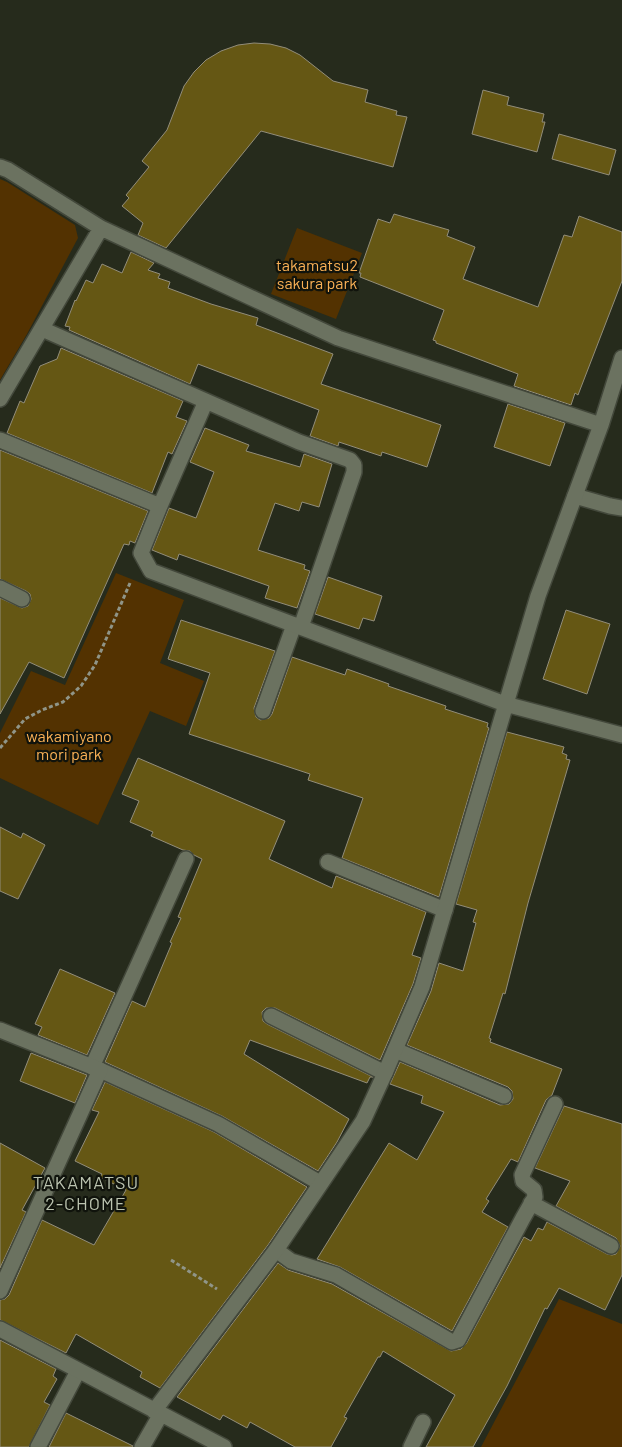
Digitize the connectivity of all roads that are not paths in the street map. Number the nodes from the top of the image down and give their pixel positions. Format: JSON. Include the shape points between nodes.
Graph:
{"nodes":[{"id":1,"x":0,"y":167,"type":"edge"},
{"id":2,"x":101,"y":228,"type":"junction"},
{"id":3,"x":42,"y":329,"type":"junction"},
{"id":4,"x":622,"y":358,"type":"edge"},
{"id":5,"x":0,"y":399,"type":"edge"},
{"id":6,"x":206,"y":401,"type":"junction"},
{"id":7,"x":601,"y":425,"type":"junction"},
{"id":8,"x":0,"y":440,"type":"edge"},
{"id":9,"x":575,"y":496,"type":"junction"},
{"id":10,"x":160,"y":506,"type":"junction"},
{"id":11,"x":622,"y":508,"type":"edge"},
{"id":12,"x":0,"y":588,"type":"edge"},
{"id":13,"x":22,"y":599,"type":"dead end"},
{"id":14,"x":298,"y":626,"type":"junction"},
{"id":15,"x":505,"y":704,"type":"junction"},
{"id":16,"x":263,"y":710,"type":"dead end"},
{"id":17,"x":622,"y":735,"type":"edge"},
{"id":18,"x":186,"y":858,"type":"dead end"},
{"id":19,"x":328,"y":862,"type":"dead end"},
{"id":20,"x":445,"y":910,"type":"junction"},
{"id":21,"x":271,"y":1016,"type":"dead end"},
{"id":22,"x":0,"y":1030,"type":"edge"},
{"id":23,"x":395,"y":1050,"type":"junction"},
{"id":24,"x":96,"y":1069,"type":"junction"},
{"id":25,"x":385,"y":1073,"type":"junction"},
{"id":26,"x":504,"y":1096,"type":"dead end"},
{"id":27,"x":555,"y":1104,"type":"dead end"},
{"id":28,"x":320,"y":1183,"type":"junction"},
{"id":29,"x":532,"y":1203,"type":"junction"},
{"id":30,"x":611,"y":1246,"type":"dead end"},
{"id":31,"x":276,"y":1250,"type":"junction"},
{"id":32,"x":0,"y":1291,"type":"edge"},
{"id":33,"x":0,"y":1330,"type":"edge"},
{"id":34,"x":78,"y":1371,"type":"junction"},
{"id":35,"x":157,"y":1412,"type":"junction"},
{"id":36,"x":423,"y":1422,"type":"dead end"},
{"id":37,"x":38,"y":1447,"type":"edge"},
{"id":38,"x":142,"y":1447,"type":"edge"},
{"id":39,"x":224,"y":1447,"type":"edge"},
{"id":40,"x":411,"y":1447,"type":"edge"}],
"edges":[{"from":1,"to":2,"type":"street"},
{"from":2,"to":3,"type":"street"},
{"from":2,"to":7,"type":"street","via":[[338,338]]},
{"from":3,"to":5,"type":"street"},
{"from":3,"to":6,"type":"street"},
{"from":4,"to":7,"type":"street"},
{"from":6,"to":10,"type":"street"},
{"from":6,"to":14,"type":"street","via":[[299,442],[350,460],[354,466]]},
{"from":7,"to":9,"type":"street"},
{"from":8,"to":10,"type":"street"},
{"from":9,"to":11,"type":"street"},
{"from":9,"to":15,"type":"street","via":[[538,596]]},
{"from":10,"to":14,"type":"street","via":[[141,552],[151,571]]},
{"from":12,"to":13,"type":"street"},
{"from":14,"to":15,"type":"street"},
{"from":14,"to":16,"type":"street"},
{"from":15,"to":17,"type":"street"},
{"from":15,"to":20,"type":"street"},
{"from":18,"to":24,"type":"street"},
{"from":19,"to":20,"type":"street"},
{"from":20,"to":23,"type":"street","via":[[422,987]]},
{"from":21,"to":25,"type":"street"},
{"from":22,"to":24,"type":"street"},
{"from":23,"to":25,"type":"street"},
{"from":23,"to":26,"type":"street"},
{"from":24,"to":28,"type":"street","via":[[218,1124]]},
{"from":24,"to":32,"type":"street"},
{"from":25,"to":28,"type":"street","via":[[363,1121]]},
{"from":27,"to":29,"type":"street","via":[[522,1176],[536,1193]]},
{"from":28,"to":31,"type":"street"},
{"from":29,"to":30,"type":"street"},
{"from":29,"to":31,"type":"street","via":[[455,1342],[336,1275],[291,1260]]},
{"from":31,"to":35,"type":"street"},
{"from":33,"to":34,"type":"street"},
{"from":34,"to":35,"type":"street"},
{"from":34,"to":37,"type":"street"},
{"from":35,"to":38,"type":"street"},
{"from":35,"to":39,"type":"street"},
{"from":36,"to":40,"type":"street"}]}
